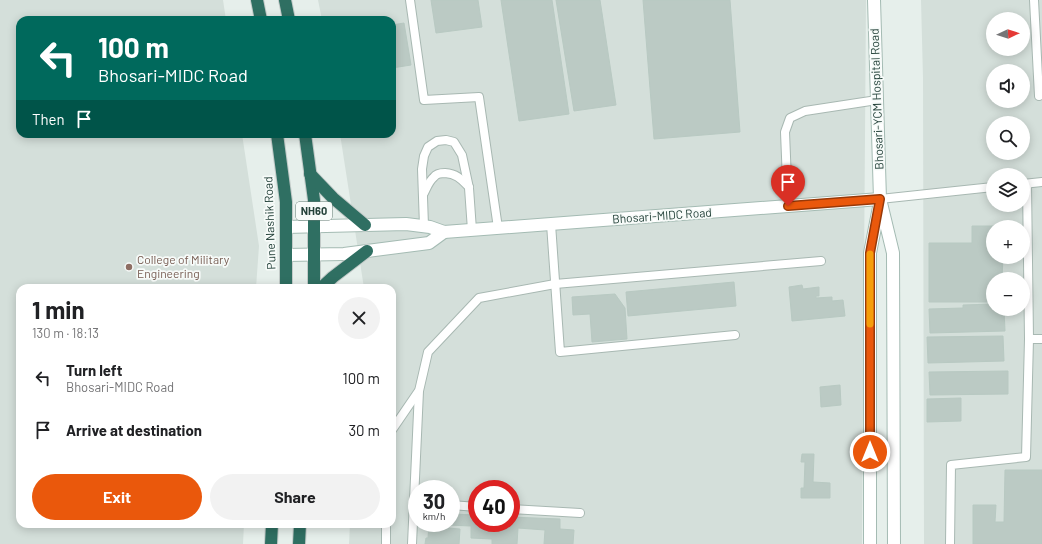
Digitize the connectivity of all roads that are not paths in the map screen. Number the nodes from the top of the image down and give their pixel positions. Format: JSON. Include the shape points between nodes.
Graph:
{"nodes":[{"id":1,"x":257,"y":0,"type":"edge"},
{"id":2,"x":286,"y":0,"type":"edge"},
{"id":3,"x":410,"y":0,"type":"edge"},
{"id":4,"x":874,"y":0,"type":"edge"},
{"id":5,"x":1034,"y":0,"type":"edge"},
{"id":6,"x":260,"y":16,"type":"edge"},
{"id":7,"x":288,"y":16,"type":"edge"},
{"id":8,"x":1039,"y":96,"type":"dead end"},
{"id":9,"x":877,"y":100,"type":"junction"},
{"id":10,"x":278,"y":138,"type":"edge"},
{"id":11,"x":306,"y":138,"type":"edge"},
{"id":12,"x":310,"y":174,"type":"junction"},
{"id":13,"x":1042,"y":182,"type":"edge"},
{"id":14,"x":1030,"y":183,"type":"edge"},
{"id":15,"x":469,"y":188,"type":"junction"},
{"id":16,"x":986,"y":188,"type":"edge"},
{"id":17,"x":423,"y":196,"type":"junction"},
{"id":18,"x":880,"y":199,"type":"junction"},
{"id":19,"x":788,"y":206,"type":"junction"},
{"id":20,"x":1026,"y":212,"type":"edge"},
{"id":21,"x":551,"y":224,"type":"junction"},
{"id":22,"x":364,"y":225,"type":"junction"},
{"id":23,"x":314,"y":226,"type":"junction"},
{"id":24,"x":424,"y":226,"type":"junction"},
{"id":25,"x":286,"y":227,"type":"junction"},
{"id":26,"x":498,"y":228,"type":"junction"},
{"id":27,"x":472,"y":230,"type":"junction"},
{"id":28,"x":444,"y":232,"type":"junction"},
{"id":29,"x":367,"y":251,"type":"junction"},
{"id":30,"x":286,"y":255,"type":"junction"},
{"id":31,"x":314,"y":255,"type":"junction"},
{"id":32,"x":821,"y":261,"type":"dead end"},
{"id":33,"x":286,"y":284,"type":"edge"},
{"id":34,"x":314,"y":284,"type":"edge"},
{"id":35,"x":325,"y":284,"type":"edge"},
{"id":36,"x":555,"y":284,"type":"junction"},
{"id":37,"x":736,"y":335,"type":"dead end"},
{"id":38,"x":1029,"y":339,"type":"junction"},
{"id":39,"x":1042,"y":339,"type":"edge"},
{"id":40,"x":419,"y":391,"type":"junction"},
{"id":41,"x":396,"y":424,"type":"edge"},
{"id":42,"x":416,"y":480,"type":"edge"},
{"id":43,"x":520,"y":510,"type":"edge"},
{"id":44,"x":580,"y":513,"type":"dead end"},
{"id":45,"x":272,"y":528,"type":"edge"},
{"id":46,"x":300,"y":528,"type":"edge"},
{"id":47,"x":386,"y":528,"type":"edge"},
{"id":48,"x":413,"y":532,"type":"edge"},
{"id":49,"x":271,"y":544,"type":"edge"},
{"id":50,"x":298,"y":544,"type":"edge"},
{"id":51,"x":386,"y":544,"type":"edge"},
{"id":52,"x":412,"y":544,"type":"edge"},
{"id":53,"x":870,"y":544,"type":"edge"},
{"id":54,"x":894,"y":544,"type":"edge"},
{"id":55,"x":950,"y":544,"type":"edge"}],
"edges":[{"from":1,"to":6,"type":"highway"},
{"from":2,"to":7,"type":"highway"},
{"from":3,"to":26,"type":"lane","via":[[424,100],[479,97]]},
{"from":4,"to":9,"type":"street","name":"Bhosari-YCM Hospital Road"},
{"from":5,"to":8,"type":"lane"},
{"from":9,"to":18,"type":"street","name":"Bhosari-YCM Hospital Road"},
{"from":9,"to":19,"type":"lane","via":[[805,111],[790,118],[785,132]]},
{"from":10,"to":25,"type":"highway","name":"Pune Nashik Road","number":"NH60","via":[[286,202]]},
{"from":11,"to":12,"type":"highway","number":"NH60"},
{"from":12,"to":22,"type":"highway"},
{"from":12,"to":23,"type":"highway","number":"NH60"},
{"from":13,"to":14,"type":"lane"},
{"from":15,"to":17,"type":"lane","via":[[453,174],[442,173],[434,175]]},
{"from":15,"to":17,"type":"lane","via":[[462,155],[454,142],[437,141],[428,147],[424,156]]},
{"from":15,"to":27,"type":"lane"},
{"from":16,"to":18,"type":"lane"},
{"from":17,"to":24,"type":"lane"},
{"from":18,"to":19,"type":"street","name":"Bhosari-MIDC Road"},
{"from":18,"to":53,"type":"street","via":[[870,253]]},
{"from":18,"to":54,"type":"street","via":[[893,253]]},
{"from":19,"to":21,"type":"street","name":"Bhosari-MIDC Road"},
{"from":20,"to":38,"type":"lane"},
{"from":21,"to":26,"type":"street","name":"Bhosari-MIDC Road"},
{"from":21,"to":36,"type":"lane"},
{"from":22,"to":23,"type":"street","name":"Bhosari-MIDC Road"},
{"from":22,"to":24,"type":"street","name":"Bhosari-MIDC Road"},
{"from":23,"to":25,"type":"street","name":"Bhosari-MIDC Road"},
{"from":23,"to":31,"type":"highway","number":"NH60"},
{"from":24,"to":28,"type":"street","name":"Bhosari-MIDC Road"},
{"from":25,"to":30,"type":"highway","name":"Pune Nashik Road","number":"NH60"},
{"from":26,"to":27,"type":"street","name":"Bhosari-MIDC Road"},
{"from":27,"to":28,"type":"street","name":"Bhosari-MIDC Road"},
{"from":28,"to":29,"type":"street","via":[[429,243]]},
{"from":29,"to":31,"type":"street"},
{"from":29,"to":35,"type":"highway"},
{"from":30,"to":31,"type":"street"},
{"from":30,"to":33,"type":"highway","name":"Pune Nashik Road","number":"NH60"},
{"from":31,"to":34,"type":"highway","number":"NH60"},
{"from":32,"to":36,"type":"lane"},
{"from":36,"to":37,"type":"lane","via":[[560,352]]},
{"from":36,"to":40,"type":"lane","via":[[479,298],[428,352]]},
{"from":38,"to":39,"type":"lane"},
{"from":38,"to":55,"type":"lane","via":[[1026,457],[951,465]]},
{"from":40,"to":41,"type":"lane"},
{"from":40,"to":42,"type":"lane"},
{"from":43,"to":44,"type":"lane"},
{"from":45,"to":49,"type":"highway"},
{"from":46,"to":50,"type":"highway"},
{"from":47,"to":51,"type":"lane"},
{"from":48,"to":52,"type":"lane"}]}
